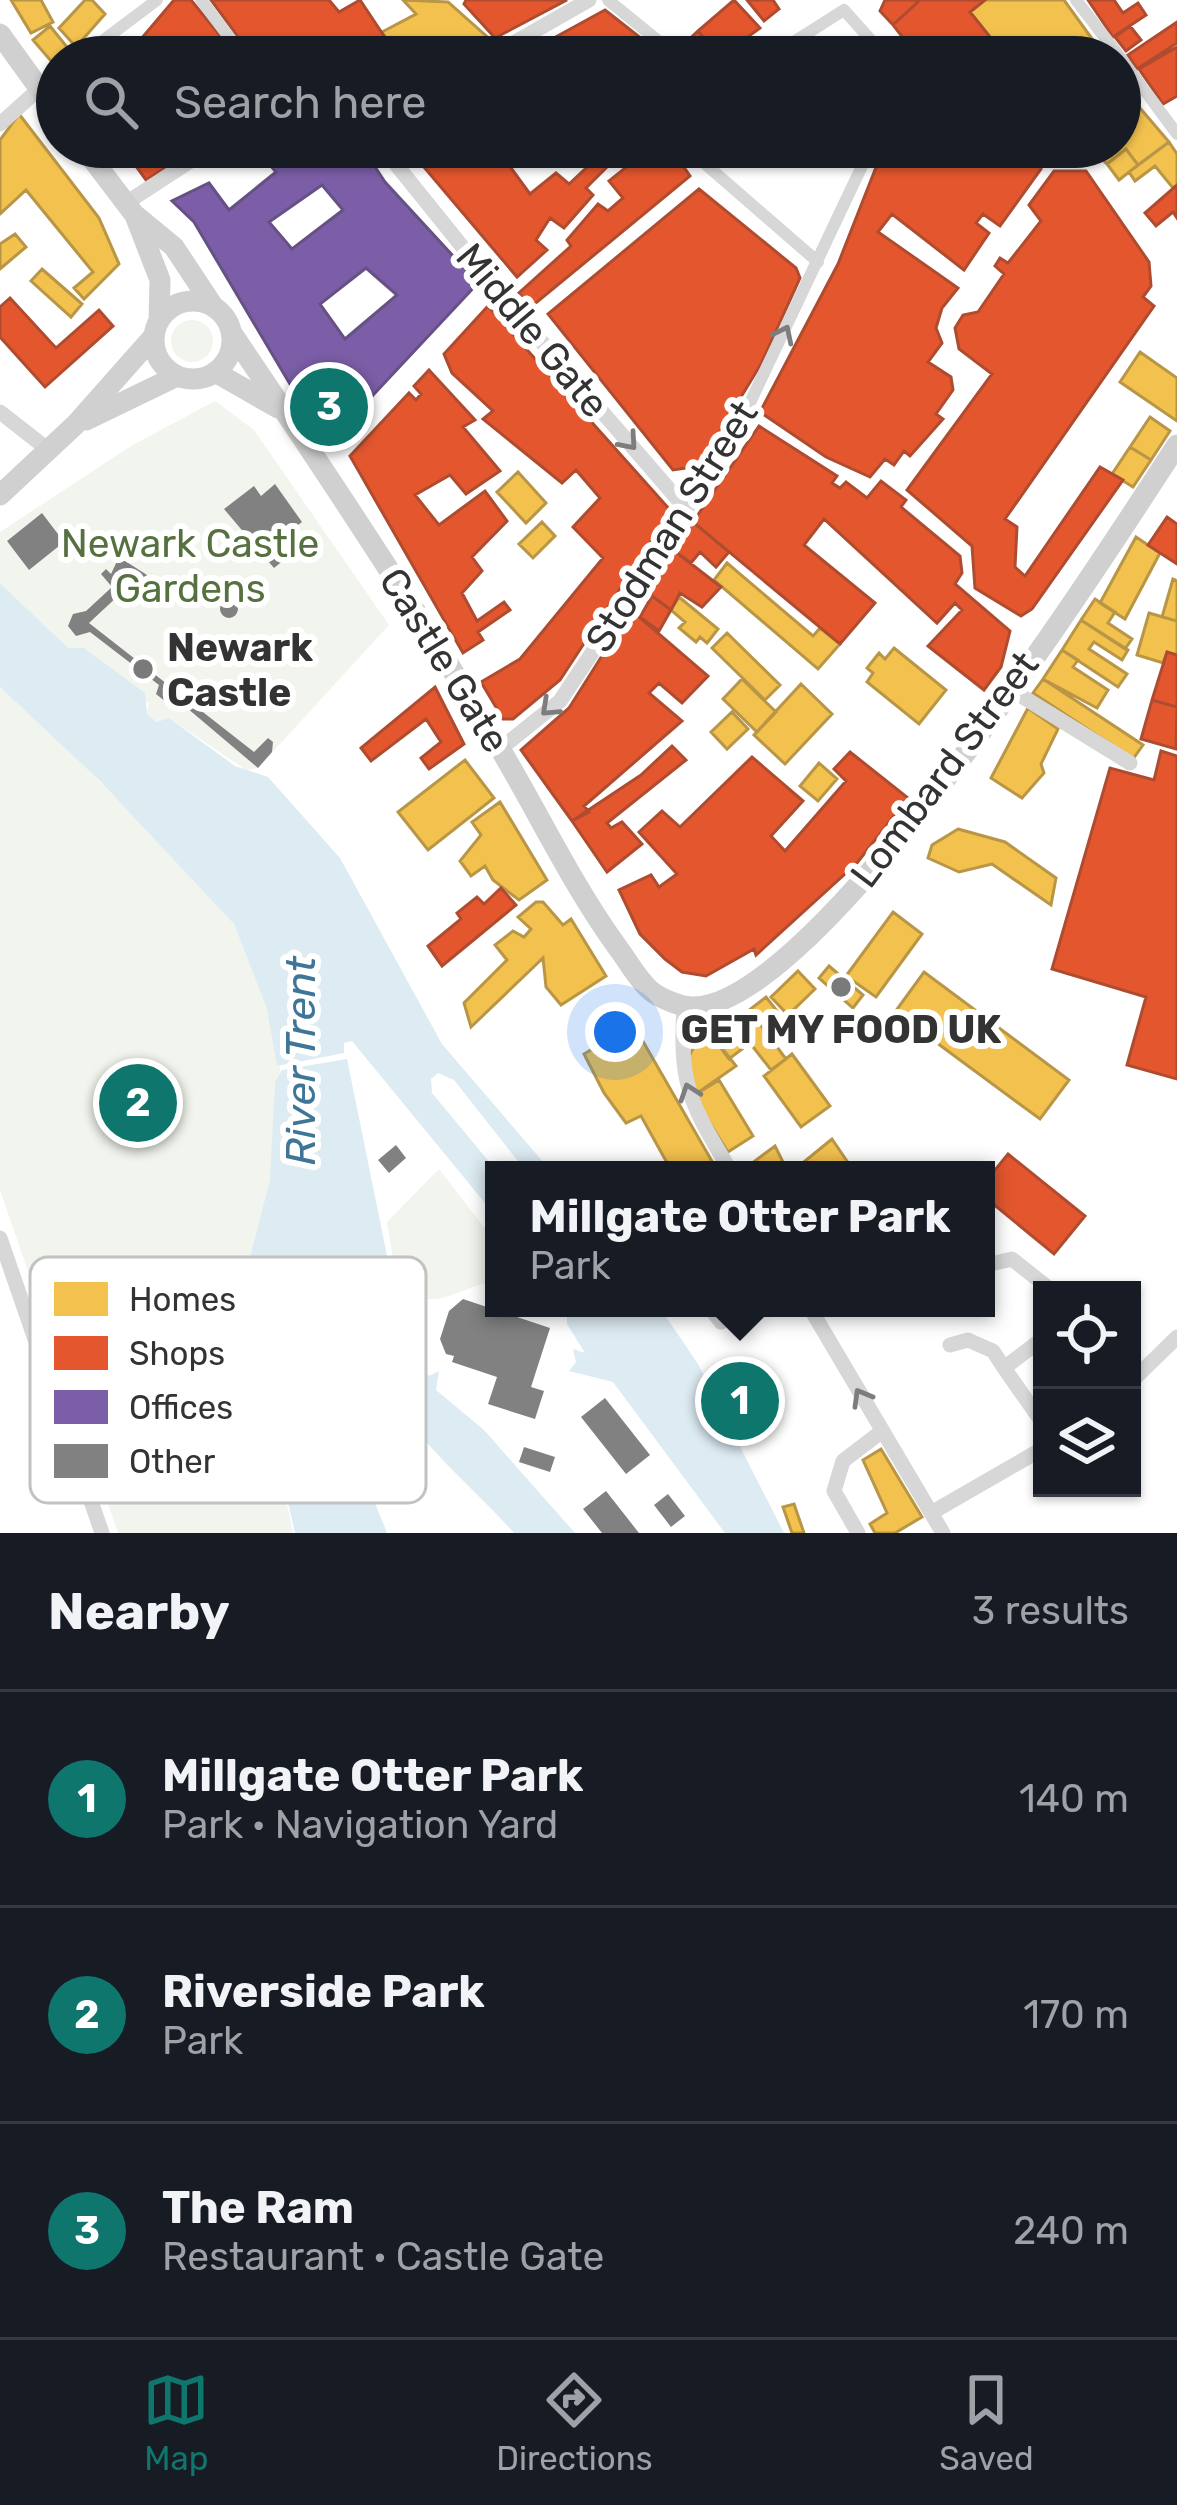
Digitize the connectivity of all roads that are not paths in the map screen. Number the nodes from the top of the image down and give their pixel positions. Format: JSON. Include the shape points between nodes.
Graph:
{"nodes":[{"id":1,"x":157,"y":0,"type":"edge"},
{"id":2,"x":201,"y":0,"type":"edge"},
{"id":3,"x":589,"y":0,"type":"edge"},
{"id":4,"x":608,"y":0,"type":"edge"},
{"id":5,"x":1076,"y":0,"type":"edge"},
{"id":6,"x":849,"y":5,"type":"edge"},
{"id":7,"x":0,"y":34,"type":"edge"},
{"id":8,"x":109,"y":36,"type":"edge"},
{"id":9,"x":228,"y":36,"type":"edge"},
{"id":10,"x":526,"y":36,"type":"edge"},
{"id":11,"x":652,"y":36,"type":"edge"},
{"id":12,"x":802,"y":36,"type":"edge"},
{"id":13,"x":871,"y":36,"type":"edge"},
{"id":14,"x":1104,"y":36,"type":"edge"},
{"id":15,"x":36,"y":70,"type":"edge"},
{"id":16,"x":1141,"y":85,"type":"edge"},
{"id":17,"x":36,"y":92,"type":"edge"},
{"id":18,"x":0,"y":124,"type":"edge"},
{"id":19,"x":1177,"y":134,"type":"edge"},
{"id":20,"x":99,"y":168,"type":"edge"},
{"id":21,"x":184,"y":168,"type":"edge"},
{"id":22,"x":400,"y":168,"type":"edge"},
{"id":23,"x":710,"y":168,"type":"edge"},
{"id":24,"x":861,"y":168,"type":"edge"},
{"id":25,"x":130,"y":209,"type":"junction"},
{"id":26,"x":818,"y":262,"type":"junction"},
{"id":27,"x":213,"y":306,"type":"junction"},
{"id":28,"x":157,"y":328,"type":"junction"},
{"id":29,"x":231,"y":332,"type":"junction"},
{"id":30,"x":215,"y":372,"type":"junction"},
{"id":31,"x":177,"y":376,"type":"junction"},
{"id":32,"x":284,"y":411,"type":"junction"},
{"id":33,"x":0,"y":412,"type":"edge"},
{"id":34,"x":76,"y":424,"type":"junction"},
{"id":35,"x":1177,"y":445,"type":"edge"},
{"id":36,"x":46,"y":448,"type":"junction"},
{"id":37,"x":0,"y":495,"type":"edge"},
{"id":38,"x":687,"y":510,"type":"junction"},
{"id":39,"x":1010,"y":689,"type":"junction"},
{"id":40,"x":500,"y":749,"type":"junction"},
{"id":41,"x":1130,"y":763,"type":"dead end"},
{"id":42,"x":684,"y":1006,"type":"junction"},
{"id":43,"x":725,"y":1161,"type":"edge"},
{"id":44,"x":0,"y":1238,"type":"edge"},
{"id":45,"x":995,"y":1263,"type":"edge"},
{"id":46,"x":1040,"y":1281,"type":"edge"},
{"id":47,"x":815,"y":1317,"type":"edge"},
{"id":48,"x":30,"y":1326,"type":"edge"},
{"id":49,"x":1177,"y":1337,"type":"edge"},
{"id":50,"x":950,"y":1345,"type":"dead end"},
{"id":51,"x":1033,"y":1346,"type":"edge"},
{"id":52,"x":1004,"y":1368,"type":"junction"},
{"id":53,"x":1141,"y":1372,"type":"edge"},
{"id":54,"x":1033,"y":1409,"type":"edge"},
{"id":55,"x":881,"y":1432,"type":"junction"},
{"id":56,"x":1033,"y":1454,"type":"edge"},
{"id":57,"x":91,"y":1503,"type":"edge"},
{"id":58,"x":931,"y":1513,"type":"junction"},
{"id":59,"x":101,"y":1533,"type":"edge"},
{"id":60,"x":858,"y":1533,"type":"edge"},
{"id":61,"x":943,"y":1533,"type":"edge"}],
"edges":[{"from":1,"to":8,"type":"street"},
{"from":2,"to":9,"type":"street"},
{"from":3,"to":10,"type":"street"},
{"from":4,"to":11,"type":"street"},
{"from":5,"to":14,"type":"street"},
{"from":6,"to":12,"type":"street"},
{"from":6,"to":13,"type":"street"},
{"from":7,"to":15,"type":"main road"},
{"from":16,"to":19,"type":"street"},
{"from":17,"to":18,"type":"street"},
{"from":20,"to":25,"type":"main road"},
{"from":21,"to":25,"type":"street"},
{"from":22,"to":38,"type":"street","name":"Middle Gate","one_way":true},
{"from":23,"to":26,"type":"street"},
{"from":24,"to":26,"type":"street","name":"Stodman Street"},
{"from":25,"to":27,"type":"main road","via":[[174,248]]},
{"from":25,"to":28,"type":"main road","via":[[160,280]]},
{"from":38,"to":26,"type":"street","name":"Stodman Street","one_way":true},
{"from":27,"to":28,"type":"main road","via":[[189,301]]},
{"from":27,"to":29,"type":"main road"},
{"from":28,"to":31,"type":"main road","via":[[159,360]]},
{"from":28,"to":34,"type":"main road"},
{"from":29,"to":30,"type":"main road","via":[[229,354]]},
{"from":29,"to":32,"type":"main road","name":"Castle Gate"},
{"from":30,"to":31,"type":"main road"},
{"from":30,"to":32,"type":"main road"},
{"from":31,"to":34,"type":"main road"},
{"from":32,"to":40,"type":"main road","name":"Castle Gate"},
{"from":33,"to":36,"type":"street"},
{"from":34,"to":36,"type":"main road"},
{"from":35,"to":39,"type":"main road","name":"Lombard Street"},
{"from":36,"to":37,"type":"main road"},
{"from":38,"to":40,"type":"street","name":"Stodman Street","one_way":true,"via":[[560,701]]},
{"from":39,"to":41,"type":"street"},
{"from":39,"to":42,"type":"main road","name":"Lombard Street","via":[[864,882],[758,983],[716,1006]]},
{"from":40,"to":42,"type":"main road","name":"Castle Gate","via":[[587,906],[652,992]]},
{"from":43,"to":42,"type":"street","one_way":true,"via":[[685,1088]]},
{"from":44,"to":48,"type":"street"},
{"from":45,"to":46,"type":"street","via":[[1012,1259]]},
{"from":55,"to":47,"type":"street","one_way":true},
{"from":49,"to":53,"type":"street"},
{"from":50,"to":52,"type":"street","via":[[968,1340],[993,1351]]},
{"from":51,"to":52,"type":"street"},
{"from":52,"to":54,"type":"street"},
{"from":55,"to":58,"type":"street"},
{"from":55,"to":60,"type":"street","via":[[843,1461],[834,1491]]},
{"from":56,"to":58,"type":"street"},
{"from":57,"to":59,"type":"street"},
{"from":58,"to":61,"type":"street"}]}
